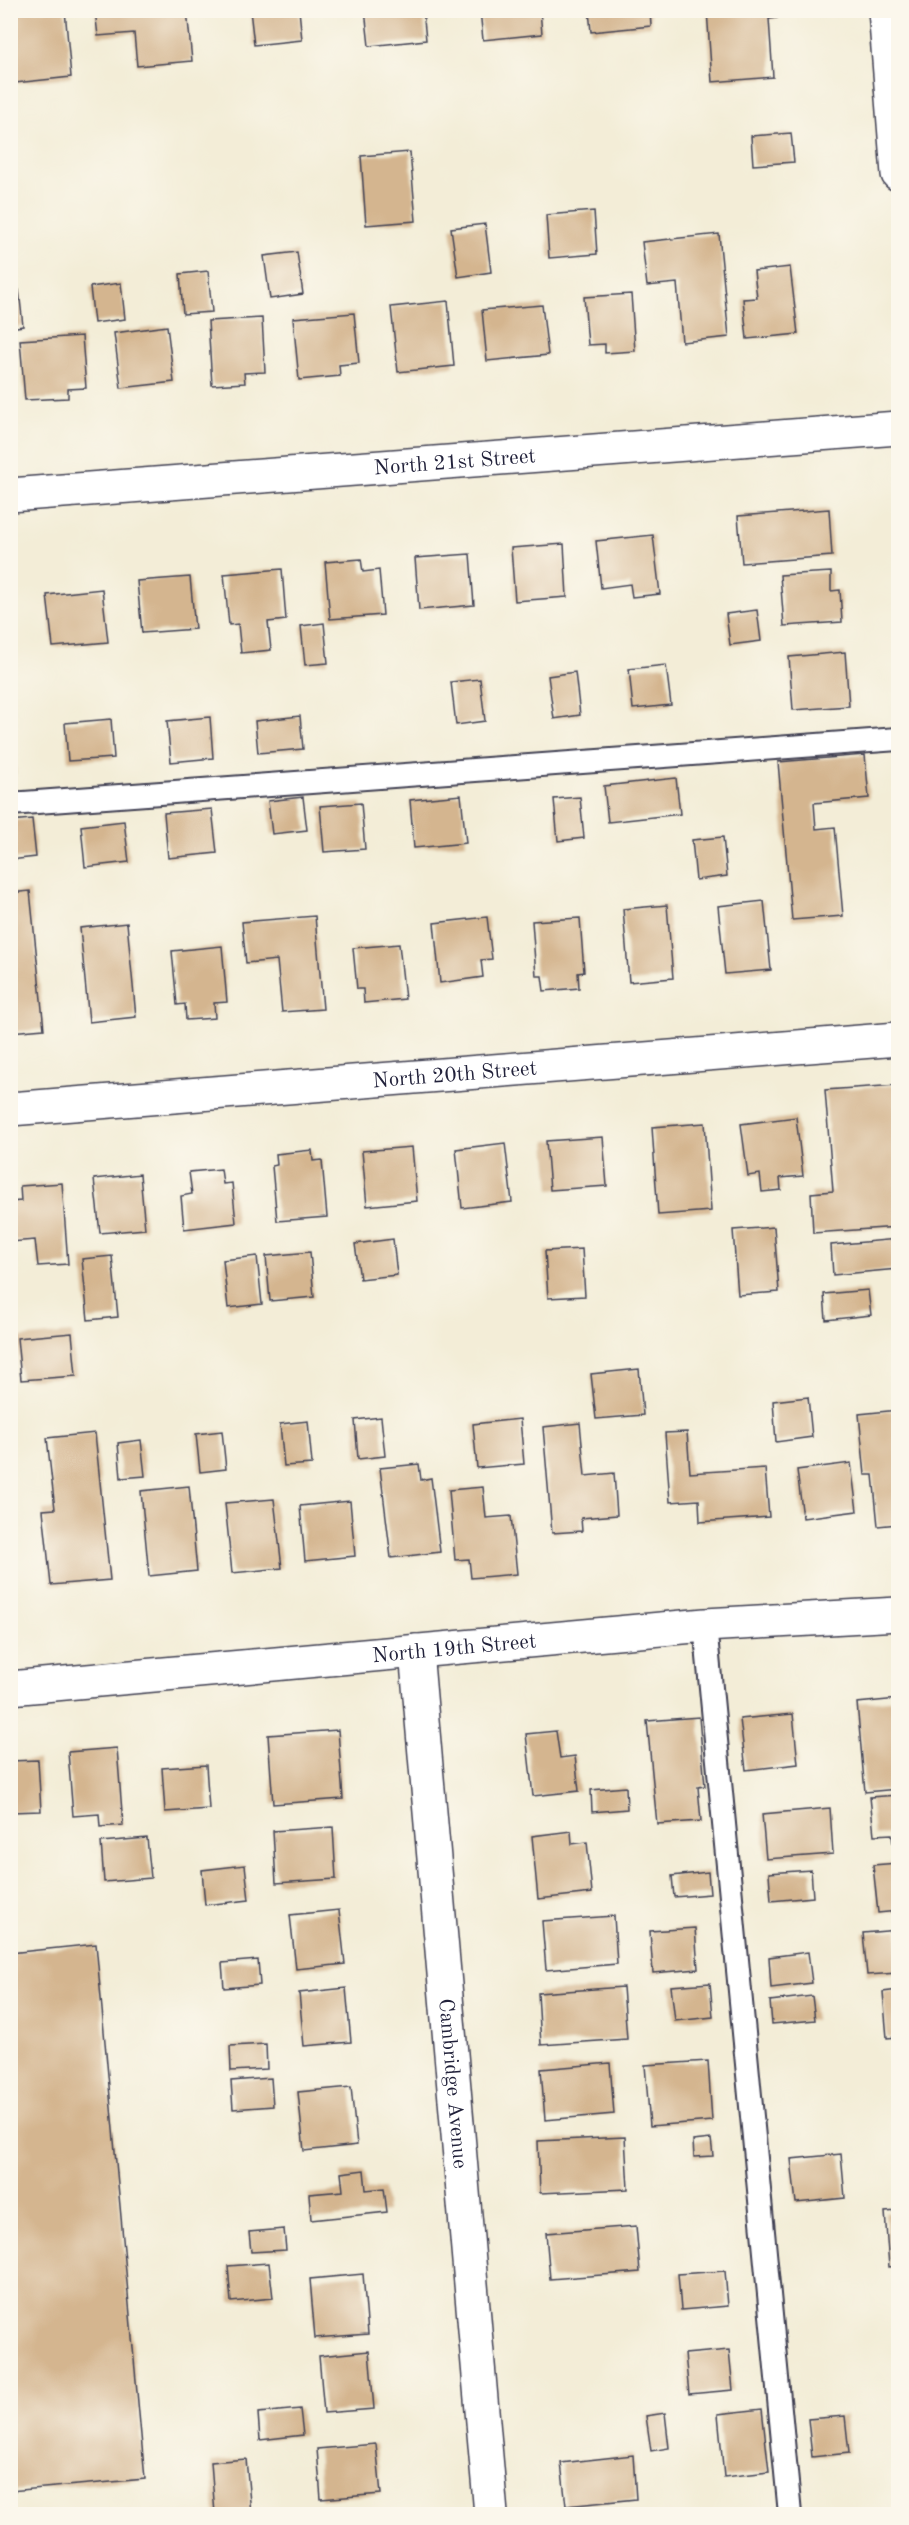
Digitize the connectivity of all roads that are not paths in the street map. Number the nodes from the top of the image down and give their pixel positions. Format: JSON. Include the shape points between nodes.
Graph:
{"nodes":[{"id":1,"x":885,"y":10,"type":"edge"},
{"id":2,"x":898,"y":174,"type":"edge"},
{"id":3,"x":898,"y":428,"type":"edge"},
{"id":4,"x":10,"y":495,"type":"edge"},
{"id":5,"x":898,"y":739,"type":"edge"},
{"id":6,"x":10,"y":804,"type":"edge"},
{"id":7,"x":898,"y":1039,"type":"edge"},
{"id":8,"x":10,"y":1109,"type":"edge"},
{"id":9,"x":898,"y":1614,"type":"edge"},
{"id":10,"x":705,"y":1625,"type":"junction"},
{"id":11,"x":416,"y":1651,"type":"junction"},
{"id":12,"x":10,"y":1688,"type":"edge"},
{"id":13,"x":491,"y":2514,"type":"edge"},
{"id":14,"x":790,"y":2514,"type":"edge"}],
"edges":[{"from":1,"to":2,"type":"street"},
{"from":3,"to":4,"type":"street","name":"North 21st Street"},
{"from":5,"to":6,"type":"lane"},
{"from":7,"to":8,"type":"street","name":"North 20th Street"},
{"from":9,"to":10,"type":"street","name":"North 19th Street"},
{"from":10,"to":11,"type":"street","name":"North 19th Street"},
{"from":10,"to":14,"type":"lane"},
{"from":11,"to":12,"type":"street","name":"North 19th Street"},
{"from":11,"to":13,"type":"street","name":"Cambridge Avenue"}]}
